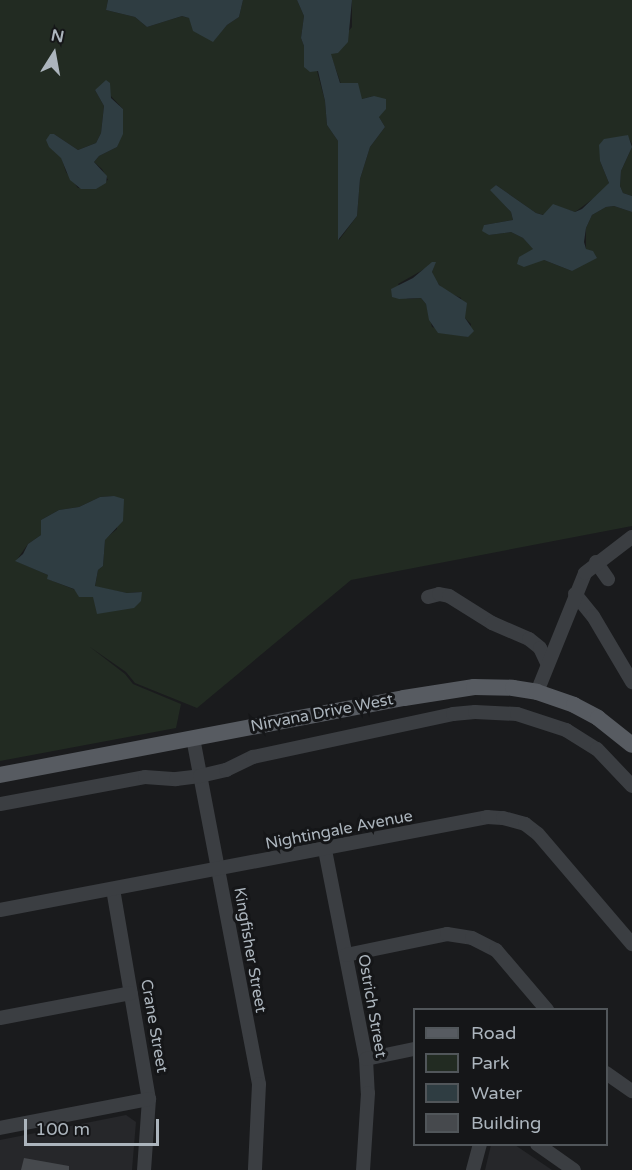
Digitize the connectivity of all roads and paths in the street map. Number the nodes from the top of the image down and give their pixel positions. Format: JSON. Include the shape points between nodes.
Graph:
{"nodes":[{"id":1,"x":632,"y":537,"type":"edge"},
{"id":2,"x":596,"y":562,"type":"junction"},
{"id":3,"x":608,"y":579,"type":"dead end"},
{"id":4,"x":574,"y":594,"type":"junction"},
{"id":5,"x":428,"y":597,"type":"dead end"},
{"id":6,"x":547,"y":663,"type":"junction"},
{"id":7,"x":632,"y":682,"type":"edge"},
{"id":8,"x":537,"y":692,"type":"junction"},
{"id":9,"x":193,"y":738,"type":"junction"},
{"id":10,"x":632,"y":745,"type":"edge"},
{"id":11,"x":0,"y":774,"type":"edge"},
{"id":12,"x":200,"y":776,"type":"junction"},
{"id":13,"x":632,"y":786,"type":"edge"},
{"id":14,"x":0,"y":804,"type":"edge"},
{"id":15,"x":325,"y":850,"type":"junction"},
{"id":16,"x":219,"y":869,"type":"junction"},
{"id":17,"x":113,"y":889,"type":"junction"},
{"id":18,"x":0,"y":910,"type":"edge"},
{"id":19,"x":632,"y":944,"type":"edge"},
{"id":20,"x":346,"y":955,"type":"junction"},
{"id":21,"x":131,"y":993,"type":"junction"},
{"id":22,"x":545,"y":1008,"type":"edge"},
{"id":23,"x":0,"y":1018,"type":"edge"},
{"id":24,"x":413,"y":1049,"type":"edge"},
{"id":25,"x":366,"y":1059,"type":"junction"},
{"id":26,"x":608,"y":1074,"type":"edge"},
{"id":27,"x":632,"y":1091,"type":"edge"},
{"id":28,"x":149,"y":1099,"type":"junction"},
{"id":29,"x":0,"y":1128,"type":"edge"},
{"id":30,"x":479,"y":1146,"type":"edge"},
{"id":31,"x":540,"y":1146,"type":"edge"},
{"id":32,"x":144,"y":1170,"type":"edge"},
{"id":33,"x":255,"y":1170,"type":"edge"},
{"id":34,"x":363,"y":1170,"type":"edge"},
{"id":35,"x":473,"y":1170,"type":"edge"},
{"id":36,"x":574,"y":1170,"type":"edge"}],
"edges":[{"from":1,"to":2,"type":"street"},
{"from":2,"to":3,"type":"street"},
{"from":2,"to":4,"type":"street"},
{"from":4,"to":6,"type":"street"},
{"from":4,"to":7,"type":"street","via":[[593,616]]},
{"from":5,"to":6,"type":"street","via":[[449,596],[492,623],[529,639],[540,648]]},
{"from":6,"to":8,"type":"street"},
{"from":8,"to":9,"type":"main road","name":"Nirvana Drive West","via":[[491,686],[454,688]]},
{"from":8,"to":10,"type":"main road","name":"Nirvana Drive West","via":[[598,718]]},
{"from":9,"to":11,"type":"main road","name":"Nirvana Drive West"},
{"from":9,"to":12,"type":"street","name":"Kingfisher Street"},
{"from":12,"to":13,"type":"street","via":[[226,770],[253,757],[453,714],[494,711],[541,720],[566,730],[597,749]]},
{"from":12,"to":14,"type":"street","via":[[145,777]]},
{"from":12,"to":16,"type":"street","name":"Kingfisher Street"},
{"from":15,"to":16,"type":"street","name":"Nightingale Avenue"},
{"from":15,"to":19,"type":"street","name":"Nightingale Avenue","via":[[487,817],[512,820],[537,834]]},
{"from":15,"to":20,"type":"street","name":"Ostrich Street"},
{"from":16,"to":17,"type":"street","name":"Nightingale Avenue"},
{"from":16,"to":33,"type":"street","name":"Kingfisher Street","via":[[259,1084]]},
{"from":17,"to":18,"type":"street","name":"Nightingale Avenue"},
{"from":17,"to":21,"type":"street","name":"Crane Street"},
{"from":20,"to":22,"type":"street","via":[[447,934],[472,938],[496,950]]},
{"from":20,"to":25,"type":"street","name":"Ostrich Street"},
{"from":21,"to":23,"type":"street"},
{"from":21,"to":28,"type":"street","name":"Crane Street"},
{"from":24,"to":25,"type":"street"},
{"from":25,"to":34,"type":"street","name":"Ostrich Street"},
{"from":26,"to":27,"type":"street"},
{"from":28,"to":29,"type":"street"},
{"from":28,"to":32,"type":"street","name":"Crane Street"},
{"from":30,"to":35,"type":"street"},
{"from":31,"to":36,"type":"street"}]}
